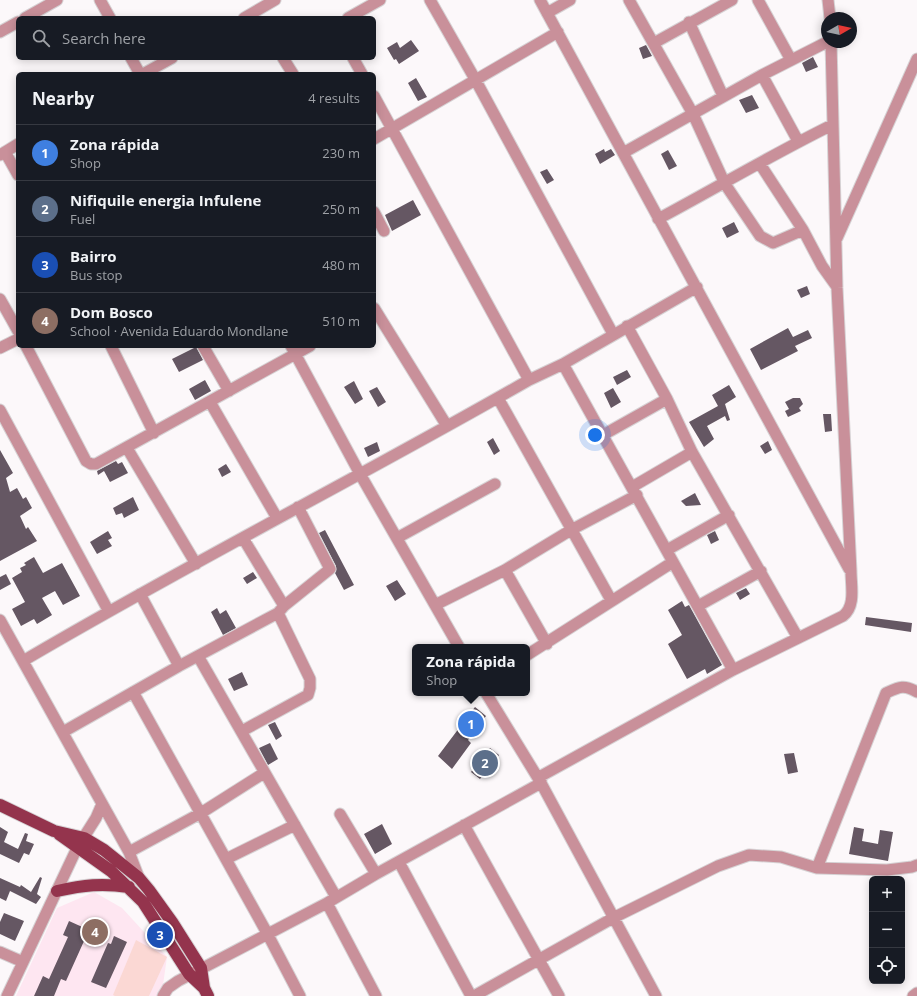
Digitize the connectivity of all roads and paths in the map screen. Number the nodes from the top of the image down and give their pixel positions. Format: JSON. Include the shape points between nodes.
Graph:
{"nodes":[{"id":1,"x":57,"y":0,"type":"edge"},
{"id":2,"x":100,"y":0,"type":"edge"},
{"id":3,"x":275,"y":0,"type":"edge"},
{"id":4,"x":380,"y":0,"type":"edge"},
{"id":5,"x":430,"y":0,"type":"edge"},
{"id":6,"x":540,"y":0,"type":"edge"},
{"id":7,"x":570,"y":0,"type":"edge"},
{"id":8,"x":629,"y":0,"type":"edge"},
{"id":9,"x":732,"y":0,"type":"edge"},
{"id":10,"x":758,"y":0,"type":"edge"},
{"id":11,"x":828,"y":0,"type":"edge"},
{"id":12,"x":713,"y":4,"type":"edge"},
{"id":13,"x":547,"y":12,"type":"junction"},
{"id":14,"x":829,"y":12,"type":"edge"},
{"id":15,"x":29,"y":16,"type":"edge"},
{"id":16,"x":109,"y":16,"type":"edge"},
{"id":17,"x":252,"y":16,"type":"edge"},
{"id":18,"x":352,"y":16,"type":"edge"},
{"id":19,"x":689,"y":22,"type":"junction"},
{"id":20,"x":16,"y":23,"type":"edge"},
{"id":21,"x":0,"y":32,"type":"edge"},
{"id":22,"x":558,"y":32,"type":"junction"},
{"id":23,"x":654,"y":43,"type":"junction"},
{"id":24,"x":821,"y":45,"type":"edge"},
{"id":25,"x":831,"y":48,"type":"edge"},
{"id":26,"x":917,"y":59,"type":"edge"},
{"id":27,"x":133,"y":60,"type":"edge"},
{"id":28,"x":168,"y":60,"type":"edge"},
{"id":29,"x":284,"y":60,"type":"edge"},
{"id":30,"x":354,"y":60,"type":"edge"},
{"id":31,"x":791,"y":60,"type":"junction"},
{"id":32,"x":141,"y":72,"type":"edge"},
{"id":33,"x":146,"y":72,"type":"edge"},
{"id":34,"x":292,"y":72,"type":"edge"},
{"id":35,"x":361,"y":72,"type":"edge"},
{"id":36,"x":762,"y":75,"type":"junction"},
{"id":37,"x":475,"y":79,"type":"junction"},
{"id":38,"x":723,"y":96,"type":"junction"},
{"id":39,"x":376,"y":100,"type":"edge"},
{"id":40,"x":694,"y":114,"type":"junction"},
{"id":41,"x":832,"y":125,"type":"junction"},
{"id":42,"x":392,"y":129,"type":"junction"},
{"id":43,"x":376,"y":138,"type":"edge"},
{"id":44,"x":798,"y":141,"type":"junction"},
{"id":45,"x":16,"y":145,"type":"edge"},
{"id":46,"x":2,"y":153,"type":"edge"},
{"id":47,"x":623,"y":153,"type":"junction"},
{"id":48,"x":760,"y":164,"type":"junction"},
{"id":49,"x":16,"y":172,"type":"edge"},
{"id":50,"x":725,"y":184,"type":"junction"},
{"id":51,"x":376,"y":216,"type":"edge"},
{"id":52,"x":658,"y":219,"type":"junction"},
{"id":53,"x":803,"y":230,"type":"junction"},
{"id":54,"x":384,"y":231,"type":"dead end"},
{"id":55,"x":836,"y":239,"type":"junction"},
{"id":56,"x":697,"y":287,"type":"junction"},
{"id":57,"x":837,"y":288,"type":"junction"},
{"id":58,"x":0,"y":299,"type":"edge"},
{"id":59,"x":376,"y":311,"type":"edge"},
{"id":60,"x":627,"y":326,"type":"junction"},
{"id":61,"x":16,"y":327,"type":"edge"},
{"id":62,"x":613,"y":334,"type":"junction"},
{"id":63,"x":16,"y":340,"type":"edge"},
{"id":64,"x":0,"y":348,"type":"edge"},
{"id":65,"x":27,"y":348,"type":"edge"},
{"id":66,"x":112,"y":348,"type":"edge"},
{"id":67,"x":203,"y":348,"type":"edge"},
{"id":68,"x":293,"y":350,"type":"edge"},
{"id":69,"x":563,"y":364,"type":"junction"},
{"id":70,"x":529,"y":380,"type":"junction"},
{"id":71,"x":229,"y":391,"type":"junction"},
{"id":72,"x":498,"y":398,"type":"junction"},
{"id":73,"x":667,"y":399,"type":"junction"},
{"id":74,"x":210,"y":402,"type":"junction"},
{"id":75,"x":0,"y":410,"type":"edge"},
{"id":76,"x":448,"y":426,"type":"junction"},
{"id":77,"x":154,"y":433,"type":"junction"},
{"id":78,"x":603,"y":435,"type":"junction"},
{"id":79,"x":128,"y":448,"type":"junction"},
{"id":80,"x":692,"y":452,"type":"junction"},
{"id":81,"x":360,"y":474,"type":"junction"},
{"id":82,"x":495,"y":484,"type":"dead end"},
{"id":83,"x":634,"y":491,"type":"junction"},
{"id":84,"x":298,"y":507,"type":"junction"},
{"id":85,"x":729,"y":515,"type":"junction"},
{"id":86,"x":277,"y":518,"type":"junction"},
{"id":87,"x":571,"y":530,"type":"junction"},
{"id":88,"x":243,"y":538,"type":"junction"},
{"id":89,"x":397,"y":538,"type":"junction"},
{"id":90,"x":667,"y":550,"type":"junction"},
{"id":91,"x":673,"y":562,"type":"junction"},
{"id":92,"x":196,"y":564,"type":"junction"},
{"id":93,"x":505,"y":570,"type":"junction"},
{"id":94,"x":761,"y":571,"type":"junction"},
{"id":95,"x":851,"y":571,"type":"junction"},
{"id":96,"x":140,"y":594,"type":"junction"},
{"id":97,"x":611,"y":600,"type":"junction"},
{"id":98,"x":435,"y":605,"type":"junction"},
{"id":99,"x":698,"y":606,"type":"junction"},
{"id":100,"x":108,"y":610,"type":"junction"},
{"id":101,"x":281,"y":610,"type":"junction"},
{"id":102,"x":0,"y":620,"type":"edge"},
{"id":103,"x":3,"y":634,"type":"edge"},
{"id":104,"x":798,"y":638,"type":"junction"},
{"id":105,"x":457,"y":644,"type":"edge"},
{"id":106,"x":547,"y":644,"type":"junction"},
{"id":107,"x":530,"y":654,"type":"edge"},
{"id":108,"x":198,"y":656,"type":"junction"},
{"id":109,"x":23,"y":661,"type":"junction"},
{"id":110,"x":179,"y":666,"type":"junction"},
{"id":111,"x":733,"y":670,"type":"junction"},
{"id":112,"x":133,"y":692,"type":"junction"},
{"id":113,"x":917,"y":692,"type":"edge"},
{"id":114,"x":488,"y":696,"type":"edge"},
{"id":115,"x":242,"y":731,"type":"junction"},
{"id":116,"x":63,"y":732,"type":"junction"},
{"id":117,"x":264,"y":773,"type":"junction"},
{"id":118,"x":541,"y":783,"type":"junction"},
{"id":119,"x":102,"y":804,"type":"junction"},
{"id":120,"x":0,"y":805,"type":"edge"},
{"id":121,"x":201,"y":813,"type":"junction"},
{"id":122,"x":340,"y":814,"type":"dead end"},
{"id":123,"x":295,"y":825,"type":"junction"},
{"id":124,"x":464,"y":825,"type":"junction"},
{"id":125,"x":81,"y":843,"type":"junction"},
{"id":126,"x":129,"y":852,"type":"junction"},
{"id":127,"x":226,"y":859,"type":"junction"},
{"id":128,"x":399,"y":862,"type":"junction"},
{"id":129,"x":817,"y":868,"type":"junction"},
{"id":130,"x":915,"y":869,"type":"edge"},
{"id":131,"x":376,"y":874,"type":"junction"},
{"id":132,"x":139,"y":878,"type":"junction"},
{"id":133,"x":129,"y":887,"type":"junction"},
{"id":134,"x":57,"y":891,"type":"junction"},
{"id":135,"x":331,"y":900,"type":"junction"},
{"id":136,"x":613,"y":918,"type":"junction"},
{"id":137,"x":267,"y":933,"type":"junction"},
{"id":138,"x":0,"y":952,"type":"edge"},
{"id":139,"x":538,"y":959,"type":"junction"},
{"id":140,"x":22,"y":962,"type":"junction"},
{"id":141,"x":201,"y":968,"type":"junction"},
{"id":142,"x":189,"y":974,"type":"junction"},
{"id":143,"x":206,"y":992,"type":"edge"},
{"id":144,"x":917,"y":993,"type":"edge"},
{"id":145,"x":8,"y":996,"type":"edge"},
{"id":146,"x":162,"y":996,"type":"edge"},
{"id":147,"x":300,"y":996,"type":"edge"},
{"id":148,"x":376,"y":996,"type":"edge"},
{"id":149,"x":472,"y":996,"type":"edge"},
{"id":150,"x":559,"y":996,"type":"edge"},
{"id":151,"x":656,"y":996,"type":"edge"},
{"id":152,"x":913,"y":996,"type":"edge"}],
"edges":[{"from":1,"to":15,"type":"street"},
{"from":2,"to":16,"type":"street"},
{"from":3,"to":17,"type":"street"},
{"from":4,"to":18,"type":"street"},
{"from":5,"to":37,"type":"street"},
{"from":6,"to":13,"type":"street"},
{"from":7,"to":13,"type":"street"},
{"from":8,"to":23,"type":"street"},
{"from":9,"to":12,"type":"street"},
{"from":10,"to":31,"type":"street"},
{"from":11,"to":14,"type":"street"},
{"from":12,"to":19,"type":"street"},
{"from":13,"to":22,"type":"street"},
{"from":19,"to":23,"type":"street"},
{"from":19,"to":38,"type":"street"},
{"from":20,"to":21,"type":"street"},
{"from":22,"to":37,"type":"street"},
{"from":22,"to":47,"type":"street"},
{"from":23,"to":40,"type":"street"},
{"from":24,"to":31,"type":"street"},
{"from":25,"to":41,"type":"street"},
{"from":26,"to":55,"type":"street"},
{"from":27,"to":32,"type":"street"},
{"from":28,"to":33,"type":"street"},
{"from":29,"to":34,"type":"street"},
{"from":30,"to":35,"type":"street"},
{"from":31,"to":36,"type":"street"},
{"from":36,"to":38,"type":"street"},
{"from":36,"to":44,"type":"street"},
{"from":37,"to":42,"type":"street"},
{"from":37,"to":62,"type":"street"},
{"from":38,"to":40,"type":"street"},
{"from":39,"to":42,"type":"street"},
{"from":40,"to":47,"type":"street"},
{"from":40,"to":50,"type":"street"},
{"from":41,"to":44,"type":"street"},
{"from":41,"to":55,"type":"street"},
{"from":42,"to":43,"type":"street"},
{"from":42,"to":70,"type":"street"},
{"from":44,"to":48,"type":"street"},
{"from":45,"to":46,"type":"street"},
{"from":46,"to":49,"type":"street"},
{"from":47,"to":52,"type":"street"},
{"from":48,"to":50,"type":"street"},
{"from":48,"to":53,"type":"street"},
{"from":50,"to":52,"type":"street"},
{"from":50,"to":53,"type":"street","via":[[766,241],[773,244]]},
{"from":51,"to":54,"type":"street"},
{"from":52,"to":56,"type":"street"},
{"from":53,"to":57,"type":"street"},
{"from":55,"to":57,"type":"street"},
{"from":56,"to":60,"type":"street"},
{"from":56,"to":95,"type":"street"},
{"from":57,"to":95,"type":"street"},
{"from":58,"to":61,"type":"street"},
{"from":59,"to":76,"type":"street"},
{"from":60,"to":62,"type":"street"},
{"from":60,"to":73,"type":"street"},
{"from":62,"to":69,"type":"street"},
{"from":63,"to":64,"type":"street"},
{"from":65,"to":79,"type":"street","via":[[86,461],[96,464]]},
{"from":66,"to":77,"type":"street"},
{"from":67,"to":71,"type":"street"},
{"from":68,"to":71,"type":"street"},
{"from":68,"to":81,"type":"street"},
{"from":69,"to":70,"type":"street"},
{"from":69,"to":78,"type":"street"},
{"from":70,"to":72,"type":"street"},
{"from":71,"to":74,"type":"street"},
{"from":72,"to":76,"type":"street"},
{"from":72,"to":87,"type":"street"},
{"from":73,"to":78,"type":"street"},
{"from":73,"to":80,"type":"street"},
{"from":74,"to":77,"type":"street"},
{"from":74,"to":86,"type":"street"},
{"from":75,"to":100,"type":"street"},
{"from":76,"to":81,"type":"street"},
{"from":77,"to":79,"type":"street"},
{"from":78,"to":83,"type":"street"},
{"from":79,"to":92,"type":"street"},
{"from":80,"to":83,"type":"street"},
{"from":80,"to":85,"type":"street"},
{"from":81,"to":84,"type":"street"},
{"from":81,"to":89,"type":"street"},
{"from":82,"to":89,"type":"street"},
{"from":83,"to":87,"type":"street"},
{"from":83,"to":90,"type":"street"},
{"from":84,"to":86,"type":"street"},
{"from":84,"to":101,"type":"street","via":[[330,569]]},
{"from":85,"to":90,"type":"street"},
{"from":85,"to":94,"type":"street"},
{"from":86,"to":88,"type":"street"},
{"from":87,"to":93,"type":"street"},
{"from":87,"to":97,"type":"street"},
{"from":88,"to":92,"type":"street"},
{"from":88,"to":101,"type":"street"},
{"from":89,"to":98,"type":"street"},
{"from":90,"to":91,"type":"street"},
{"from":91,"to":97,"type":"street"},
{"from":91,"to":99,"type":"street"},
{"from":92,"to":96,"type":"street"},
{"from":93,"to":98,"type":"street"},
{"from":93,"to":106,"type":"street"},
{"from":94,"to":99,"type":"street"},
{"from":94,"to":104,"type":"street"},
{"from":95,"to":104,"type":"street","via":[[850,612]]},
{"from":96,"to":100,"type":"street"},
{"from":96,"to":110,"type":"street"},
{"from":97,"to":106,"type":"street"},
{"from":98,"to":105,"type":"street"},
{"from":99,"to":111,"type":"street"},
{"from":100,"to":109,"type":"street"},
{"from":101,"to":108,"type":"street"},
{"from":101,"to":115,"type":"street","via":[[310,679],[310,688],[308,694]]},
{"from":102,"to":103,"type":"street"},
{"from":103,"to":109,"type":"street"},
{"from":104,"to":111,"type":"street"},
{"from":106,"to":107,"type":"street"},
{"from":108,"to":110,"type":"street"},
{"from":108,"to":115,"type":"street"},
{"from":109,"to":116,"type":"street"},
{"from":110,"to":112,"type":"street"},
{"from":111,"to":118,"type":"street","via":[[541,776]]},
{"from":112,"to":116,"type":"street"},
{"from":112,"to":121,"type":"street"},
{"from":113,"to":129,"type":"street","via":[[908,687],[886,693]]},
{"from":114,"to":118,"type":"street"},
{"from":115,"to":117,"type":"street"},
{"from":116,"to":119,"type":"street"},
{"from":117,"to":121,"type":"street"},
{"from":117,"to":123,"type":"street"},
{"from":118,"to":124,"type":"street"},
{"from":118,"to":136,"type":"street"},
{"from":119,"to":125,"type":"street"},
{"from":119,"to":126,"type":"street"},
{"from":120,"to":125,"type":"main road"},
{"from":121,"to":126,"type":"street"},
{"from":121,"to":127,"type":"street"},
{"from":122,"to":131,"type":"street"},
{"from":123,"to":127,"type":"street"},
{"from":123,"to":135,"type":"street"},
{"from":124,"to":128,"type":"street"},
{"from":124,"to":139,"type":"street"},
{"from":125,"to":132,"type":"main road","via":[[104,850]]},
{"from":125,"to":133,"type":"main road"},
{"from":125,"to":134,"type":"street"},
{"from":126,"to":132,"type":"street"},
{"from":127,"to":137,"type":"street"},
{"from":128,"to":131,"type":"street"},
{"from":128,"to":149,"type":"street"},
{"from":129,"to":130,"type":"street"},
{"from":129,"to":136,"type":"street","via":[[781,857],[749,855],[718,866]]},
{"from":131,"to":135,"type":"street"},
{"from":132,"to":141,"type":"main road","via":[[150,890]]},
{"from":133,"to":134,"type":"main road","via":[[107,884],[84,885]]},
{"from":133,"to":142,"type":"main road","via":[[160,926]]},
{"from":134,"to":140,"type":"street"},
{"from":135,"to":137,"type":"street"},
{"from":135,"to":148,"type":"street"},
{"from":136,"to":139,"type":"street"},
{"from":136,"to":151,"type":"street"},
{"from":137,"to":141,"type":"street"},
{"from":137,"to":147,"type":"street"},
{"from":138,"to":140,"type":"street"},
{"from":139,"to":149,"type":"street"},
{"from":139,"to":150,"type":"street"},
{"from":140,"to":145,"type":"street"},
{"from":141,"to":142,"type":"street"},
{"from":141,"to":143,"type":"main road"},
{"from":142,"to":143,"type":"main road"},
{"from":142,"to":146,"type":"street","via":[[168,988]]},
{"from":144,"to":152,"type":"street"}]}
